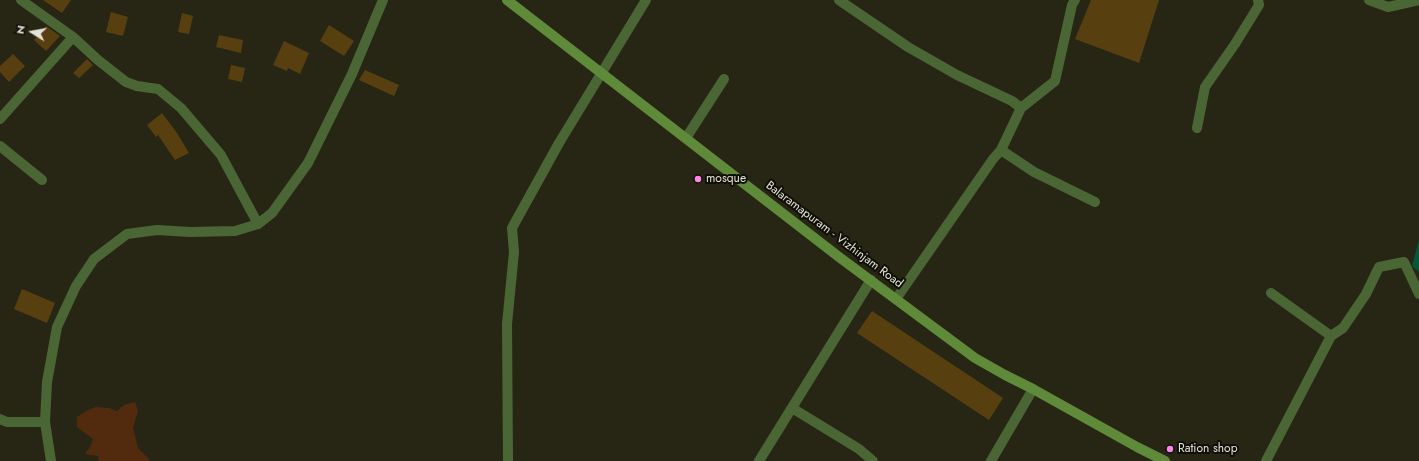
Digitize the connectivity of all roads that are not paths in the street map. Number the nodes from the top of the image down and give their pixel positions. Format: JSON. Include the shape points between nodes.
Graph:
{"nodes":[{"id":1,"x":21,"y":0,"type":"edge"},
{"id":2,"x":382,"y":0,"type":"edge"},
{"id":3,"x":507,"y":0,"type":"edge"},
{"id":4,"x":646,"y":0,"type":"edge"},
{"id":5,"x":839,"y":0,"type":"edge"},
{"id":6,"x":1075,"y":0,"type":"edge"},
{"id":7,"x":1258,"y":0,"type":"edge"},
{"id":8,"x":1369,"y":0,"type":"edge"},
{"id":9,"x":1416,"y":1,"type":"edge"},
{"id":10,"x":73,"y":37,"type":"junction"},
{"id":11,"x":601,"y":73,"type":"junction"},
{"id":12,"x":724,"y":79,"type":"dead end"},
{"id":13,"x":1021,"y":108,"type":"junction"},
{"id":14,"x":0,"y":119,"type":"edge"},
{"id":15,"x":1198,"y":128,"type":"dead end"},
{"id":16,"x":686,"y":138,"type":"junction"},
{"id":17,"x":0,"y":146,"type":"edge"},
{"id":18,"x":1001,"y":150,"type":"junction"},
{"id":19,"x":42,"y":180,"type":"dead end"},
{"id":20,"x":1095,"y":202,"type":"dead end"},
{"id":21,"x":258,"y":224,"type":"junction"},
{"id":22,"x":870,"y":280,"type":"junction"},
{"id":23,"x":1271,"y":293,"type":"dead end"},
{"id":24,"x":1419,"y":294,"type":"edge"},
{"id":25,"x":896,"y":299,"type":"junction"},
{"id":26,"x":1331,"y":336,"type":"junction"},
{"id":27,"x":1033,"y":389,"type":"junction"},
{"id":28,"x":792,"y":408,"type":"junction"},
{"id":29,"x":0,"y":419,"type":"edge"},
{"id":30,"x":45,"y":422,"type":"junction"},
{"id":31,"x":51,"y":461,"type":"edge"},
{"id":32,"x":508,"y":461,"type":"edge"},
{"id":33,"x":759,"y":461,"type":"edge"},
{"id":34,"x":873,"y":461,"type":"edge"},
{"id":35,"x":991,"y":461,"type":"edge"},
{"id":36,"x":1165,"y":461,"type":"edge"},
{"id":37,"x":1266,"y":461,"type":"edge"}],
"edges":[{"from":1,"to":10,"type":"street"},
{"from":2,"to":21,"type":"street","via":[[352,74],[308,163],[272,213]]},
{"from":3,"to":11,"type":"main road","name":"Balaramapuram - Vizhinjam Road"},
{"from":4,"to":11,"type":"street"},
{"from":5,"to":13,"type":"street","via":[[908,47]]},
{"from":6,"to":13,"type":"street","via":[[1055,81]]},
{"from":7,"to":15,"type":"street","via":[[1259,5],[1255,12],[1205,87]]},
{"from":8,"to":9,"type":"street","via":[[1388,7]]},
{"from":10,"to":14,"type":"street"},
{"from":10,"to":21,"type":"street","via":[[126,82],[158,89],[181,108],[221,155]]},
{"from":11,"to":16,"type":"main road","name":"Balaramapuram - Vizhinjam Road"},
{"from":11,"to":32,"type":"street","via":[[512,228],[514,252],[507,324]]},
{"from":12,"to":16,"type":"street"},
{"from":13,"to":18,"type":"street"},
{"from":16,"to":22,"type":"main road","name":"Balaramapuram - Vizhinjam Road"},
{"from":17,"to":19,"type":"street"},
{"from":18,"to":20,"type":"street","via":[[1034,172]]},
{"from":18,"to":25,"type":"street"},
{"from":21,"to":30,"type":"street","via":[[235,231],[157,230],[127,234],[94,259],[76,286],[56,327],[47,382]]},
{"from":22,"to":25,"type":"main road","name":"Balaramapuram - Vizhinjam Road"},
{"from":22,"to":28,"type":"street"},
{"from":23,"to":26,"type":"street"},
{"from":24,"to":26,"type":"street","via":[[1404,262],[1378,267],[1366,294],[1343,328]]},
{"from":25,"to":27,"type":"main road","name":"Balaramapuram - Vizhinjam Road","via":[[975,358]]},
{"from":26,"to":37,"type":"street"},
{"from":27,"to":35,"type":"street"},
{"from":27,"to":36,"type":"main road","name":"Balaramapuram - Vizhinjam Road"},
{"from":28,"to":33,"type":"street"},
{"from":28,"to":34,"type":"street","via":[[859,449]]},
{"from":29,"to":30,"type":"street","via":[[7,422]]},
{"from":30,"to":31,"type":"street"}]}
